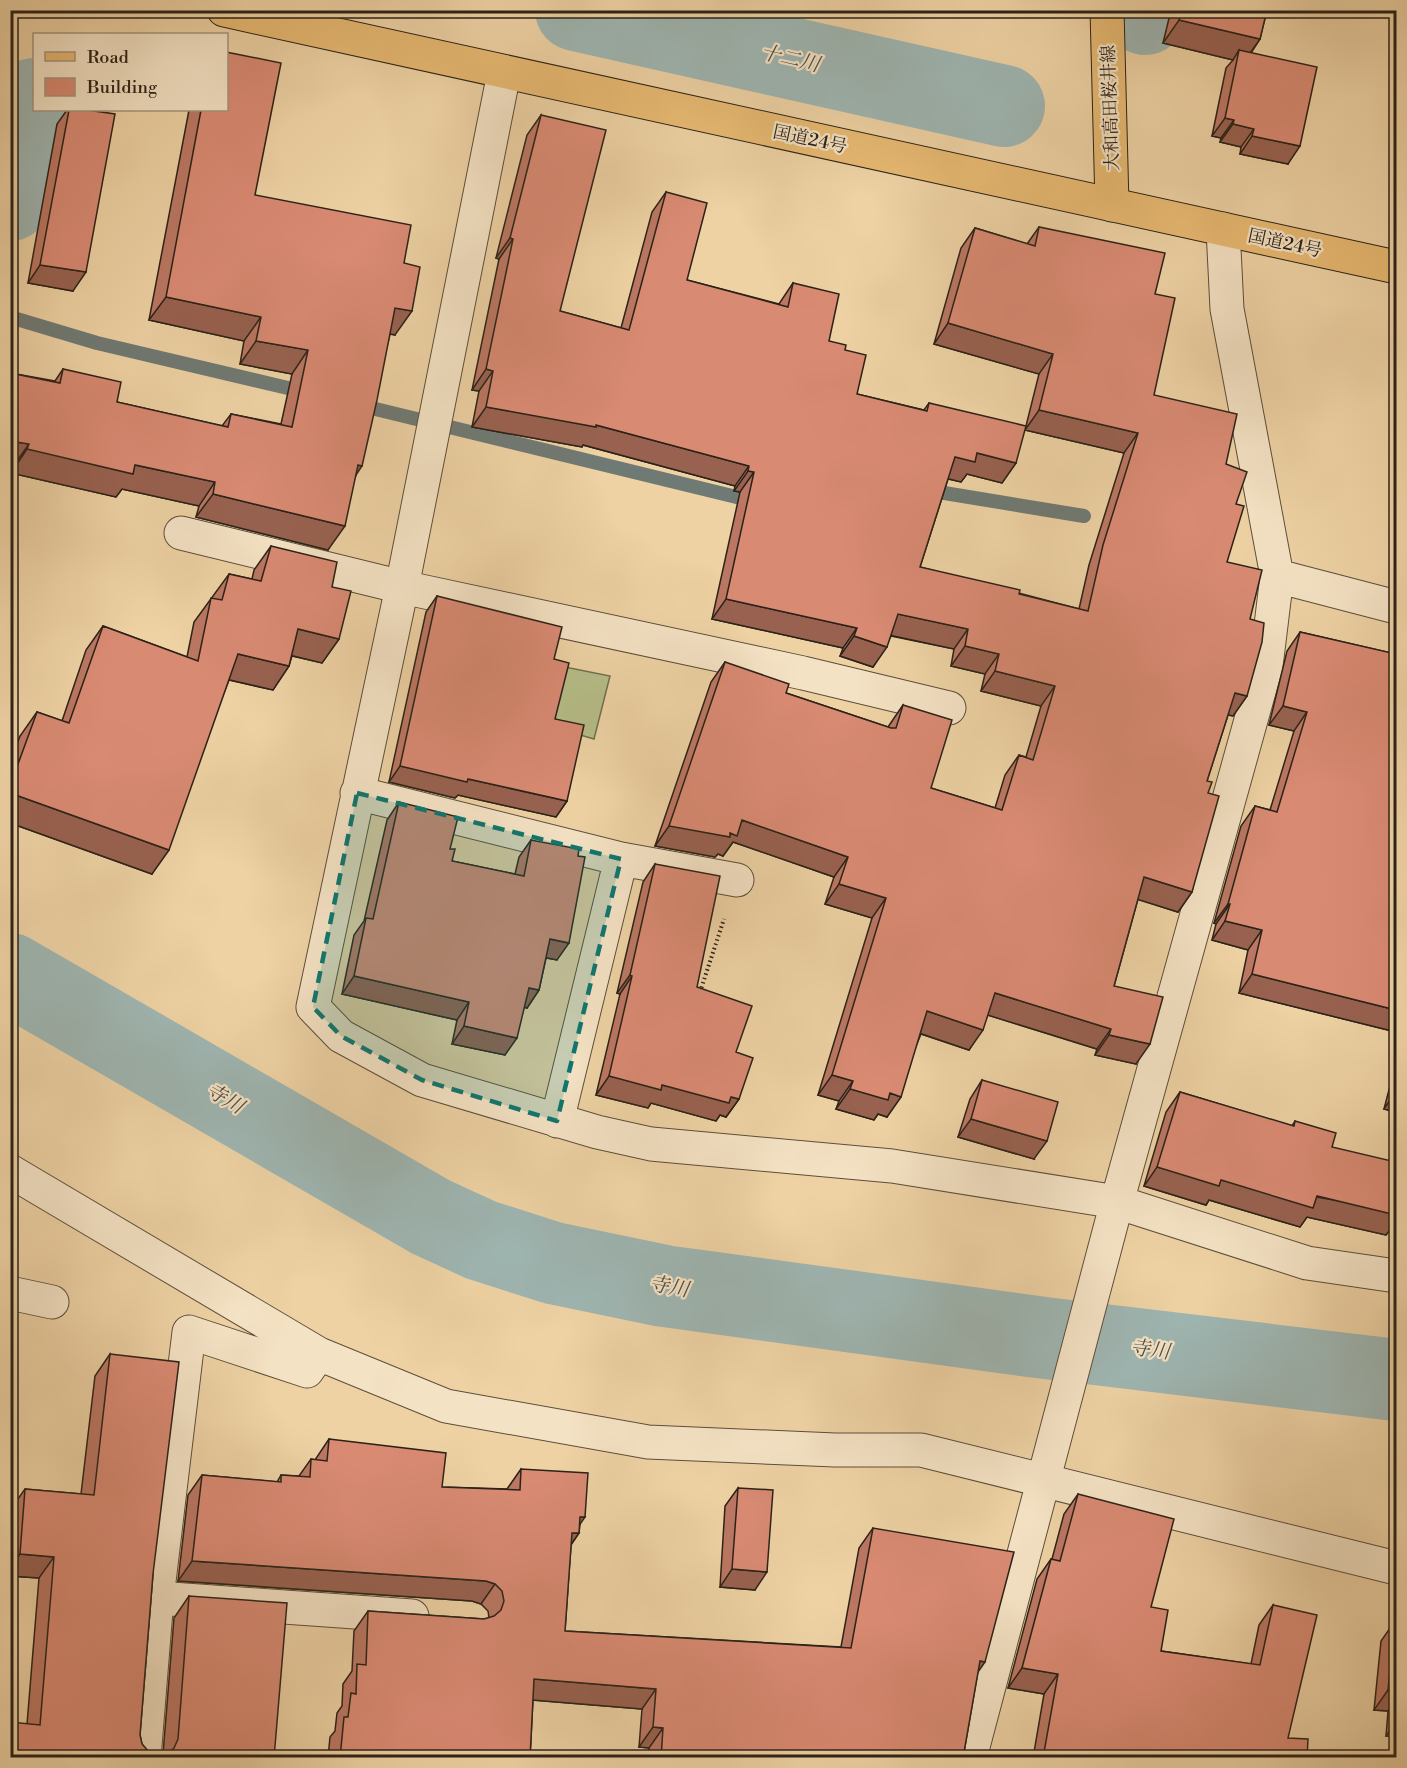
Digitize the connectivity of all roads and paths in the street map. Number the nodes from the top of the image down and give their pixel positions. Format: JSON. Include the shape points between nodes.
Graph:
{"nodes":[{"id":1,"x":224,"y":10,"type":"edge"},
{"id":2,"x":1107,"y":10,"type":"edge"},
{"id":3,"x":504,"y":73,"type":"junction"},
{"id":4,"x":1112,"y":205,"type":"junction"},
{"id":5,"x":1223,"y":230,"type":"junction"},
{"id":6,"x":1396,"y":267,"type":"edge"},
{"id":7,"x":181,"y":532,"type":"dead end"},
{"id":8,"x":1277,"y":576,"type":"junction"},
{"id":9,"x":402,"y":587,"type":"junction"},
{"id":10,"x":1396,"y":608,"type":"edge"},
{"id":11,"x":949,"y":708,"type":"dead end"},
{"id":12,"x":357,"y":793,"type":"junction"},
{"id":13,"x":621,"y":860,"type":"junction"},
{"id":14,"x":737,"y":879,"type":"dead end"},
{"id":15,"x":556,"y":1120,"type":"junction"},
{"id":16,"x":10,"y":1171,"type":"edge"},
{"id":17,"x":1115,"y":1208,"type":"junction"},
{"id":18,"x":1396,"y":1276,"type":"edge"},
{"id":19,"x":10,"y":1293,"type":"edge"},
{"id":20,"x":52,"y":1302,"type":"dead end"},
{"id":21,"x":319,"y":1354,"type":"junction"},
{"id":22,"x":1045,"y":1472,"type":"junction"},
{"id":23,"x":1396,"y":1568,"type":"edge"},
{"id":24,"x":156,"y":1598,"type":"junction"},
{"id":25,"x":447,"y":1619,"type":"edge"},
{"id":26,"x":144,"y":1758,"type":"edge"},
{"id":27,"x":970,"y":1758,"type":"edge"}],
"edges":[{"from":1,"to":3,"type":"main road","name":"国道24号"},
{"from":2,"to":4,"type":"main road","name":"大和高田桜井線"},
{"from":3,"to":4,"type":"main road","name":"国道24号"},
{"from":3,"to":9,"type":"street"},
{"from":4,"to":5,"type":"main road","name":"国道24号"},
{"from":5,"to":6,"type":"main road","name":"国道24号"},
{"from":5,"to":8,"type":"street","via":[[1227,309]]},
{"from":7,"to":9,"type":"street"},
{"from":8,"to":10,"type":"street"},
{"from":8,"to":17,"type":"street","via":[[1266,666]]},
{"from":9,"to":11,"type":"street"},
{"from":9,"to":12,"type":"street"},
{"from":12,"to":13,"type":"street"},
{"from":12,"to":15,"type":"street","via":[[313,1007],[340,1036],[422,1080]]},
{"from":13,"to":14,"type":"street"},
{"from":13,"to":15,"type":"street"},
{"from":15,"to":17,"type":"street","via":[[651,1144],[892,1166]]},
{"from":16,"to":21,"type":"street"},
{"from":17,"to":18,"type":"street","via":[[1307,1263]]},
{"from":17,"to":22,"type":"street"},
{"from":19,"to":20,"type":"street"},
{"from":21,"to":22,"type":"street","via":[[446,1406],[648,1442],[921,1450]]},
{"from":21,"to":24,"type":"street","via":[[307,1371],[189,1332]]},
{"from":22,"to":23,"type":"street"},
{"from":22,"to":27,"type":"street"},
{"from":24,"to":25,"type":"street"},
{"from":24,"to":26,"type":"street"}]}
